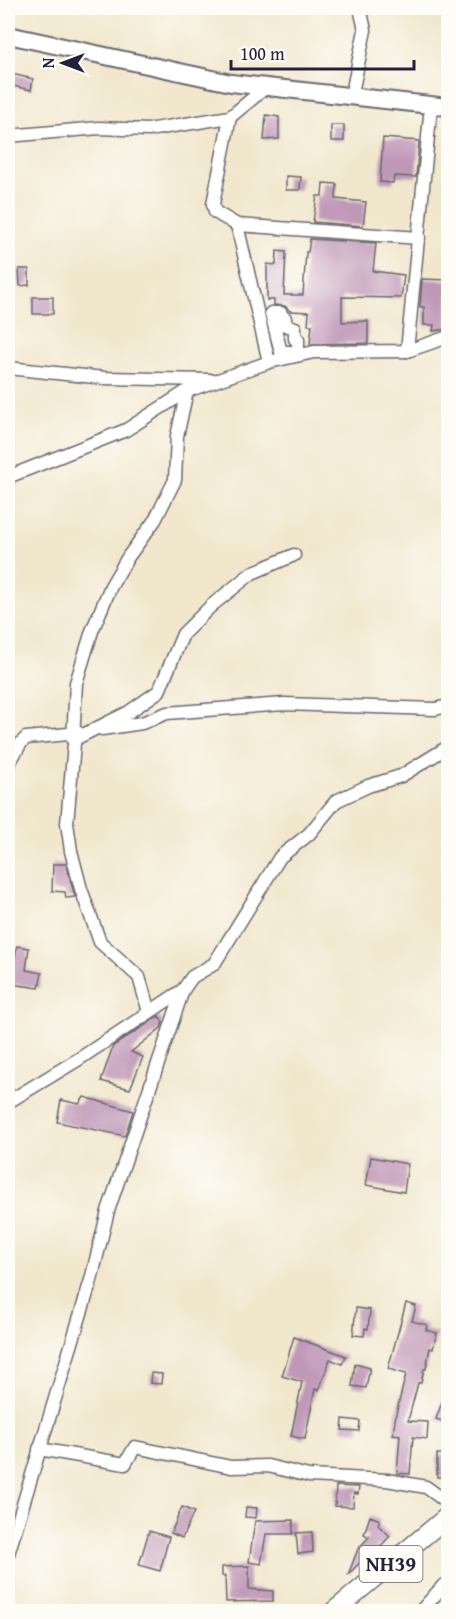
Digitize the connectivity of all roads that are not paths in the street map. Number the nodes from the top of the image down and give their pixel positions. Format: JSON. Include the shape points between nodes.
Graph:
{"nodes":[{"id":1,"x":360,"y":8,"type":"edge"},
{"id":2,"x":8,"y":35,"type":"edge"},
{"id":3,"x":266,"y":88,"type":"junction"},
{"id":4,"x":351,"y":98,"type":"junction"},
{"id":5,"x":431,"y":106,"type":"junction"},
{"id":6,"x":448,"y":107,"type":"edge"},
{"id":7,"x":230,"y":117,"type":"junction"},
{"id":8,"x":8,"y":136,"type":"edge"},
{"id":9,"x":237,"y":225,"type":"junction"},
{"id":10,"x":419,"y":238,"type":"junction"},
{"id":11,"x":448,"y":337,"type":"edge"},
{"id":12,"x":407,"y":351,"type":"junction"},
{"id":13,"x":269,"y":362,"type":"junction"},
{"id":14,"x":8,"y":368,"type":"edge"},
{"id":15,"x":218,"y":380,"type":"junction"},
{"id":16,"x":187,"y":391,"type":"junction"},
{"id":17,"x":8,"y":477,"type":"edge"},
{"id":18,"x":294,"y":555,"type":"dead end"},
{"id":19,"x":448,"y":705,"type":"edge"},
{"id":20,"x":75,"y":733,"type":"junction"},
{"id":21,"x":448,"y":747,"type":"edge"},
{"id":22,"x":8,"y":765,"type":"edge"},
{"id":23,"x":183,"y":990,"type":"junction"},
{"id":24,"x":149,"y":1012,"type":"junction"},
{"id":25,"x":8,"y":1102,"type":"edge"},
{"id":26,"x":39,"y":1449,"type":"junction"},
{"id":27,"x":448,"y":1503,"type":"edge"},
{"id":28,"x":448,"y":1516,"type":"edge"},
{"id":29,"x":8,"y":1554,"type":"edge"},
{"id":30,"x":448,"y":1584,"type":"edge"},
{"id":31,"x":333,"y":1611,"type":"edge"},
{"id":32,"x":420,"y":1611,"type":"edge"}],
"edges":[{"from":1,"to":4,"type":"street","via":[[365,30]]},
{"from":2,"to":3,"type":"street"},
{"from":3,"to":4,"type":"street"},
{"from":3,"to":7,"type":"street"},
{"from":4,"to":5,"type":"street"},
{"from":5,"to":6,"type":"street"},
{"from":5,"to":10,"type":"street"},
{"from":7,"to":8,"type":"street","via":[[148,130],[99,128]]},
{"from":7,"to":9,"type":"street","via":[[213,208]]},
{"from":9,"to":10,"type":"street"},
{"from":9,"to":13,"type":"street"},
{"from":10,"to":12,"type":"street"},
{"from":11,"to":12,"type":"street"},
{"from":12,"to":13,"type":"street","via":[[314,352]]},
{"from":13,"to":15,"type":"street"},
{"from":14,"to":15,"type":"street","via":[[104,378]]},
{"from":15,"to":16,"type":"street"},
{"from":16,"to":17,"type":"street","via":[[126,430]]},
{"from":16,"to":18,"type":"street","via":[[177,436],[175,480],[155,520],[111,586],[92,631],[76,684],[73,740],[129,712],[159,691],[183,634],[252,573]]},
{"from":19,"to":20,"type":"street","via":[[435,709],[284,704],[167,714],[142,723]]},
{"from":20,"to":22,"type":"street","via":[[26,738]]},
{"from":20,"to":24,"type":"street","via":[[67,823],[81,889],[100,942],[139,976]]},
{"from":21,"to":23,"type":"street","via":[[401,776],[336,801],[309,834],[280,857],[214,964],[192,976]]},
{"from":23,"to":24,"type":"street"},
{"from":23,"to":26,"type":"street","via":[[108,1211]]},
{"from":24,"to":25,"type":"street"},
{"from":26,"to":27,"type":"street","via":[[125,1464],[135,1447],[231,1467],[268,1467],[309,1476],[387,1480],[426,1487]]},
{"from":26,"to":29,"type":"street"},
{"from":28,"to":31,"type":"main road","number":"NH39"},
{"from":30,"to":32,"type":"street"}]}
